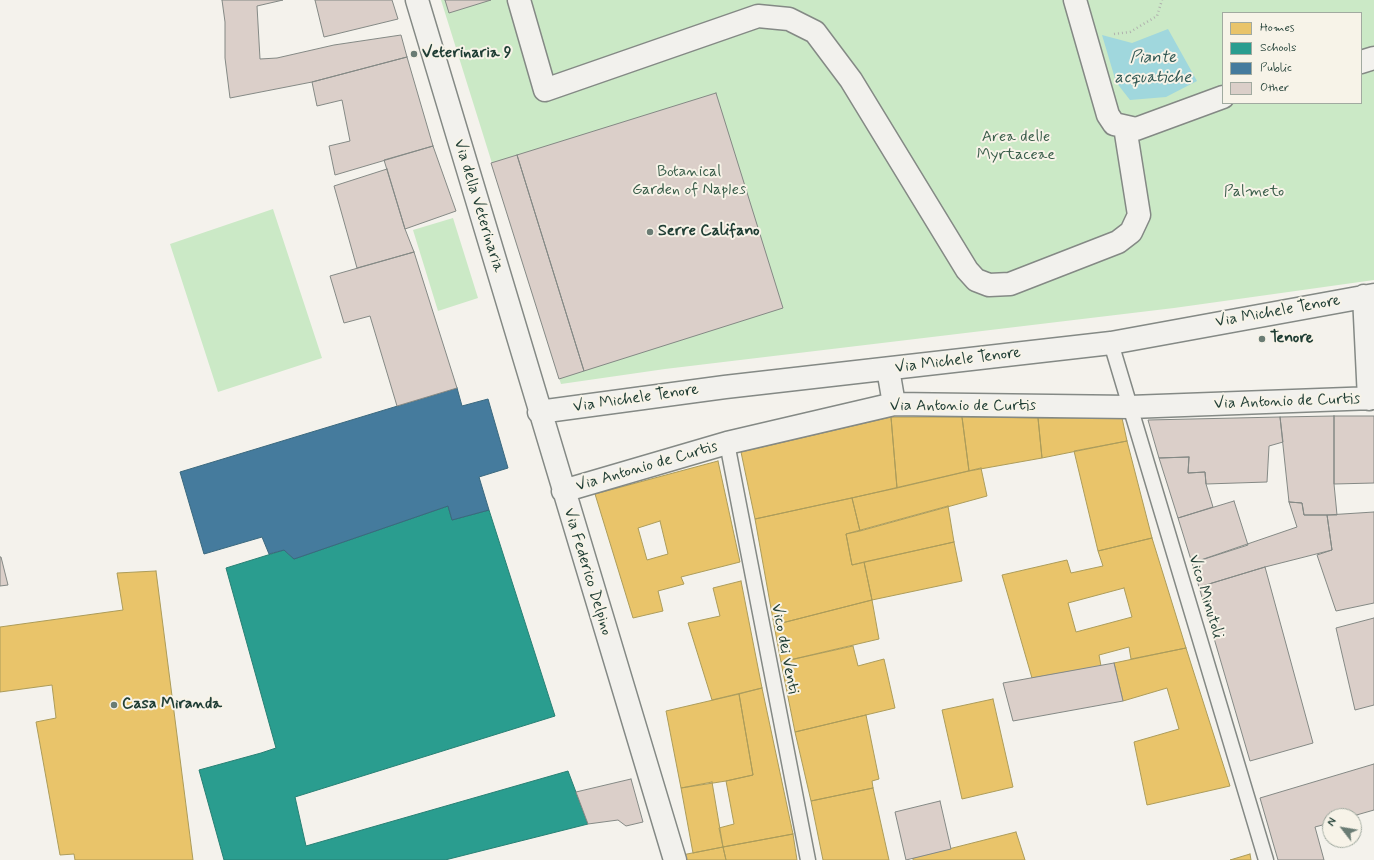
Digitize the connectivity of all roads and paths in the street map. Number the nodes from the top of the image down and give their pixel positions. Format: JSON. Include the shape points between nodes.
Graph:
{"nodes":[{"id":1,"x":416,"y":0,"type":"edge"},
{"id":2,"x":519,"y":0,"type":"edge"},
{"id":3,"x":1075,"y":0,"type":"edge"},
{"id":4,"x":1162,"y":0,"type":"edge"},
{"id":5,"x":1086,"y":38,"type":"junction"},
{"id":6,"x":1374,"y":58,"type":"edge"},
{"id":7,"x":1362,"y":62,"type":"edge"},
{"id":8,"x":1222,"y":98,"type":"edge"},
{"id":9,"x":1125,"y":127,"type":"junction"},
{"id":10,"x":1369,"y":296,"type":"edge"},
{"id":11,"x":1111,"y":343,"type":"junction"},
{"id":12,"x":888,"y":368,"type":"junction"},
{"id":13,"x":1372,"y":398,"type":"edge"},
{"id":14,"x":894,"y":404,"type":"junction"},
{"id":15,"x":1130,"y":407,"type":"junction"},
{"id":16,"x":540,"y":412,"type":"junction"},
{"id":17,"x":727,"y":443,"type":"junction"},
{"id":18,"x":563,"y":491,"type":"junction"},
{"id":19,"x":674,"y":860,"type":"edge"},
{"id":20,"x":808,"y":860,"type":"edge"},
{"id":21,"x":1266,"y":860,"type":"edge"}],
"edges":[{"from":1,"to":16,"type":"street","name":"Via della Veterinaria"},
{"from":2,"to":9,"type":"street","via":[[545,90],[758,16],[789,19],[815,32],[851,80],[967,270],[976,280],[989,285],[1010,284],[1118,242],[1130,232],[1139,215]]},
{"from":3,"to":5,"type":"street"},
{"from":4,"to":5,"type":"path","via":[[1157,16],[1130,32]]},
{"from":5,"to":9,"type":"street","via":[[1108,115],[1114,124]]},
{"from":6,"to":7,"type":"street"},
{"from":8,"to":9,"type":"street","via":[[1136,129]]},
{"from":10,"to":11,"type":"street","name":"Via Michele Tenore"},
{"from":10,"to":13,"type":"street"},
{"from":11,"to":12,"type":"street","name":"Via Michele Tenore"},
{"from":11,"to":15,"type":"lane","name":"Vico Minutoli"},
{"from":12,"to":14,"type":"street"},
{"from":12,"to":16,"type":"street","name":"Via Michele Tenore"},
{"from":13,"to":15,"type":"street","name":"Via Antonio de Curtis"},
{"from":14,"to":15,"type":"street","name":"Via Antonio de Curtis"},
{"from":14,"to":17,"type":"street","name":"Via Antonio de Curtis"},
{"from":15,"to":21,"type":"lane","name":"Vico Minutoli"},
{"from":16,"to":18,"type":"street","name":"Via Federico Delpino"},
{"from":17,"to":18,"type":"street","name":"Via Antonio de Curtis"},
{"from":17,"to":20,"type":"lane","name":"Vico dei Venti"},
{"from":18,"to":19,"type":"street","name":"Via Federico Delpino"}]}
